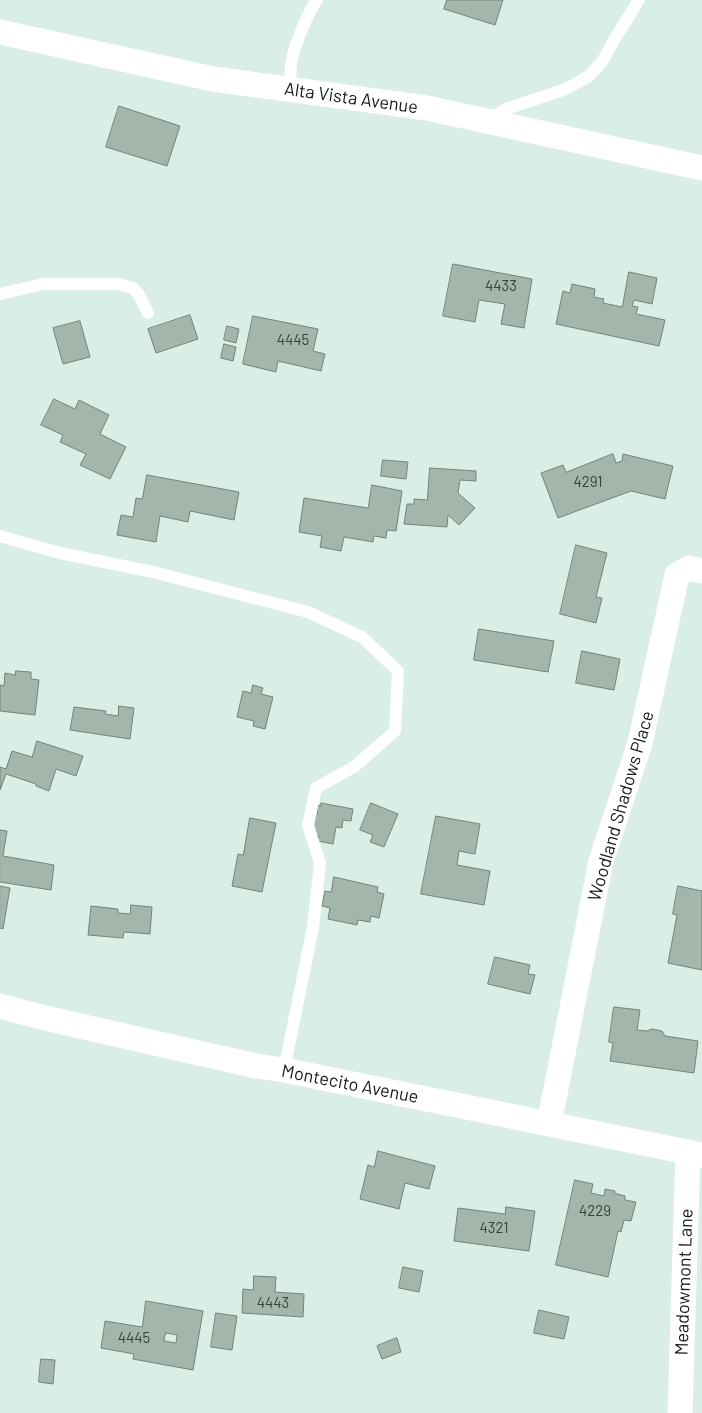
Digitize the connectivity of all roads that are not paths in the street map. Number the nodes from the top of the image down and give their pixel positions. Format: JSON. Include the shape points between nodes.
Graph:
{"nodes":[{"id":1,"x":317,"y":0,"type":"edge"},
{"id":2,"x":639,"y":0,"type":"edge"},
{"id":3,"x":0,"y":32,"type":"edge"},
{"id":4,"x":290,"y":89,"type":"junction"},
{"id":5,"x":485,"y":121,"type":"junction"},
{"id":6,"x":702,"y":168,"type":"edge"},
{"id":7,"x":0,"y":294,"type":"edge"},
{"id":8,"x":148,"y":313,"type":"dead end"},
{"id":9,"x":0,"y":536,"type":"edge"},
{"id":10,"x":702,"y":571,"type":"edge"},
{"id":11,"x":0,"y":1006,"type":"edge"},
{"id":12,"x":284,"y":1070,"type":"junction"},
{"id":13,"x":549,"y":1124,"type":"junction"},
{"id":14,"x":695,"y":1154,"type":"edge"},
{"id":15,"x":680,"y":1413,"type":"edge"}],
"edges":[{"from":1,"to":4,"type":"lane","via":[[298,40],[291,64]]},
{"from":2,"to":5,"type":"lane","via":[[602,62],[589,76],[566,89],[506,109]]},
{"from":3,"to":4,"type":"street","name":"Alta Vista Avenue","via":[[213,78]]},
{"from":4,"to":5,"type":"street","name":"Alta Vista Avenue","via":[[427,108]]},
{"from":5,"to":6,"type":"street","name":"Alta Vista Avenue"},
{"from":7,"to":8,"type":"lane","via":[[43,284],[119,284],[133,288]]},
{"from":9,"to":12,"type":"lane","via":[[308,612],[362,637],[398,671],[395,732],[354,767],[316,788],[308,825],[320,863],[313,927]]},
{"from":10,"to":13,"type":"street","name":"Woodland Shadows Place","via":[[689,568],[678,576],[640,743],[601,862]]},
{"from":11,"to":12,"type":"street","name":"Montecito Avenue","via":[[246,1064]]},
{"from":12,"to":13,"type":"street","name":"Montecito Avenue"},
{"from":13,"to":14,"type":"street","name":"Montecito Avenue"},
{"from":14,"to":15,"type":"street","name":"Meadowmont Lane"}]}
